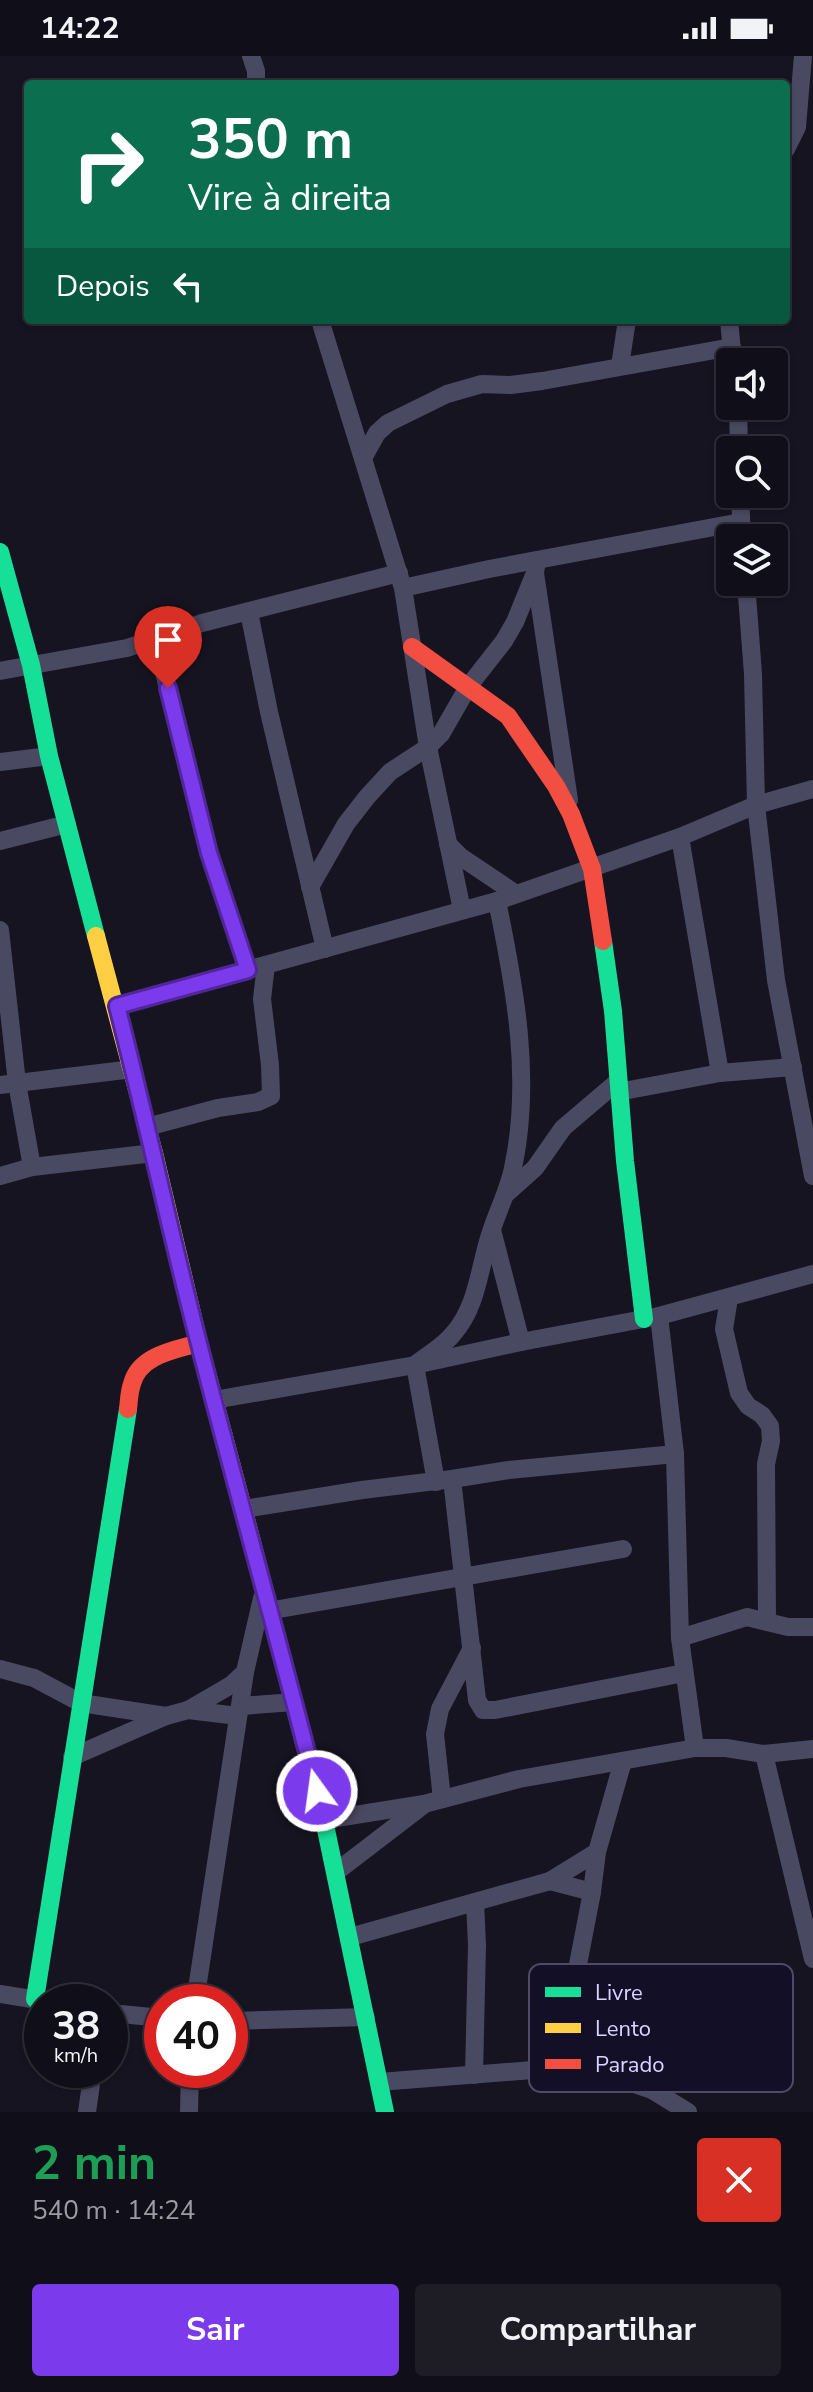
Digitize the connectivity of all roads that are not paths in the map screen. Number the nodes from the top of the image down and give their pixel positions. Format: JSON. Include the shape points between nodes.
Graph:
{"nodes":[{"id":1,"x":251,"y":56,"type":"edge"},
{"id":2,"x":803,"y":56,"type":"edge"},
{"id":3,"x":255,"y":80,"type":"edge"},
{"id":4,"x":790,"y":141,"type":"edge"},
{"id":5,"x":321,"y":324,"type":"edge"},
{"id":6,"x":626,"y":324,"type":"edge"},
{"id":7,"x":729,"y":324,"type":"edge"},
{"id":8,"x":732,"y":348,"type":"edge"},
{"id":9,"x":716,"y":357,"type":"edge"},
{"id":10,"x":620,"y":366,"type":"junction"},
{"id":11,"x":363,"y":458,"type":"junction"},
{"id":12,"x":716,"y":535,"type":"edge"},
{"id":13,"x":0,"y":552,"type":"edge"},
{"id":14,"x":536,"y":566,"type":"junction"},
{"id":15,"x":401,"y":580,"type":"junction"},
{"id":16,"x":747,"y":596,"type":"edge"},
{"id":17,"x":249,"y":612,"type":"junction"},
{"id":18,"x":156,"y":640,"type":"junction"},
{"id":19,"x":412,"y":647,"type":"junction"},
{"id":20,"x":31,"y":665,"type":"junction"},
{"id":21,"x":0,"y":671,"type":"edge"},
{"id":22,"x":468,"y":687,"type":"junction"},
{"id":23,"x":428,"y":747,"type":"junction"},
{"id":24,"x":49,"y":756,"type":"junction"},
{"id":25,"x":0,"y":762,"type":"edge"},
{"id":26,"x":813,"y":789,"type":"edge"},
{"id":27,"x":756,"y":805,"type":"junction"},
{"id":28,"x":571,"y":814,"type":"junction"},
{"id":29,"x":67,"y":824,"type":"junction"},
{"id":30,"x":680,"y":837,"type":"junction"},
{"id":31,"x":0,"y":841,"type":"edge"},
{"id":32,"x":448,"y":844,"type":"junction"},
{"id":33,"x":592,"y":869,"type":"junction"},
{"id":34,"x":310,"y":887,"type":"junction"},
{"id":35,"x":516,"y":894,"type":"junction"},
{"id":36,"x":497,"y":901,"type":"junction"},
{"id":37,"x":462,"y":910,"type":"junction"},
{"id":38,"x":0,"y":930,"type":"edge"},
{"id":39,"x":325,"y":949,"type":"junction"},
{"id":40,"x":257,"y":968,"type":"junction"},
{"id":41,"x":117,"y":1006,"type":"junction"},
{"id":42,"x":5,"y":1023,"type":"edge"},
{"id":43,"x":793,"y":1067,"type":"junction"},
{"id":44,"x":133,"y":1069,"type":"junction"},
{"id":45,"x":720,"y":1073,"type":"junction"},
{"id":46,"x":9,"y":1084,"type":"edge"},
{"id":47,"x":618,"y":1087,"type":"junction"},
{"id":48,"x":147,"y":1127,"type":"junction"},
{"id":49,"x":154,"y":1153,"type":"junction"},
{"id":50,"x":32,"y":1167,"type":"junction"},
{"id":51,"x":0,"y":1176,"type":"edge"},
{"id":52,"x":813,"y":1176,"type":"edge"},
{"id":53,"x":505,"y":1195,"type":"junction"},
{"id":54,"x":492,"y":1230,"type":"junction"},
{"id":55,"x":813,"y":1274,"type":"edge"},
{"id":56,"x":729,"y":1298,"type":"junction"},
{"id":57,"x":652,"y":1318,"type":"junction"},
{"id":58,"x":521,"y":1342,"type":"junction"},
{"id":59,"x":199,"y":1343,"type":"junction"},
{"id":60,"x":415,"y":1365,"type":"junction"},
{"id":61,"x":214,"y":1400,"type":"junction"},
{"id":62,"x":675,"y":1454,"type":"junction"},
{"id":63,"x":444,"y":1480,"type":"junction"},
{"id":64,"x":244,"y":1509,"type":"junction"},
{"id":65,"x":623,"y":1549,"type":"dead end"},
{"id":66,"x":465,"y":1577,"type":"junction"},
{"id":67,"x":264,"y":1592,"type":"junction"},
{"id":68,"x":268,"y":1611,"type":"junction"},
{"id":69,"x":767,"y":1621,"type":"junction"},
{"id":70,"x":813,"y":1627,"type":"edge"},
{"id":71,"x":680,"y":1638,"type":"junction"},
{"id":72,"x":472,"y":1648,"type":"junction"},
{"id":73,"x":0,"y":1669,"type":"edge"},
{"id":74,"x":245,"y":1672,"type":"junction"},
{"id":75,"x":684,"y":1673,"type":"junction"},
{"id":76,"x":294,"y":1702,"type":"junction"},
{"id":77,"x":81,"y":1703,"type":"junction"},
{"id":78,"x":188,"y":1710,"type":"junction"},
{"id":79,"x":239,"y":1711,"type":"junction"},
{"id":80,"x":166,"y":1716,"type":"junction"},
{"id":81,"x":695,"y":1748,"type":"junction"},
{"id":82,"x":813,"y":1749,"type":"edge"},
{"id":83,"x":764,"y":1754,"type":"junction"},
{"id":84,"x":72,"y":1757,"type":"junction"},
{"id":85,"x":623,"y":1761,"type":"junction"},
{"id":86,"x":433,"y":1801,"type":"junction"},
{"id":87,"x":324,"y":1820,"type":"junction"},
{"id":88,"x":597,"y":1852,"type":"junction"},
{"id":89,"x":336,"y":1872,"type":"junction"},
{"id":90,"x":550,"y":1881,"type":"junction"},
{"id":91,"x":592,"y":1892,"type":"junction"},
{"id":92,"x":805,"y":1893,"type":"edge"},
{"id":93,"x":475,"y":1902,"type":"junction"},
{"id":94,"x":350,"y":1937,"type":"junction"},
{"id":95,"x":813,"y":1959,"type":"edge"},
{"id":96,"x":578,"y":1964,"type":"edge"},
{"id":97,"x":45,"y":1984,"type":"edge"},
{"id":98,"x":198,"y":1984,"type":"edge"},
{"id":99,"x":0,"y":1994,"type":"edge"},
{"id":100,"x":24,"y":1998,"type":"edge"},
{"id":101,"x":366,"y":2017,"type":"junction"},
{"id":102,"x":248,"y":2020,"type":"edge"},
{"id":103,"x":529,"y":2070,"type":"edge"},
{"id":104,"x":474,"y":2075,"type":"junction"},
{"id":105,"x":379,"y":2082,"type":"junction"},
{"id":106,"x":90,"y":2088,"type":"edge"},
{"id":107,"x":190,"y":2088,"type":"edge"},
{"id":108,"x":655,"y":2092,"type":"edge"},
{"id":109,"x":87,"y":2112,"type":"edge"},
{"id":110,"x":189,"y":2112,"type":"edge"},
{"id":111,"x":385,"y":2112,"type":"edge"},
{"id":112,"x":688,"y":2112,"type":"edge"}],
"edges":[{"from":1,"to":3,"type":"street"},
{"from":2,"to":4,"type":"street","via":[[797,127]]},
{"from":5,"to":11,"type":"street"},
{"from":6,"to":10,"type":"street"},
{"from":7,"to":8,"type":"street"},
{"from":9,"to":10,"type":"street"},
{"from":10,"to":11,"type":"street","via":[[542,381],[482,384],[447,394],[388,423]]},
{"from":11,"to":15,"type":"street"},
{"from":12,"to":14,"type":"street"},
{"from":13,"to":20,"type":"street"},
{"from":14,"to":15,"type":"street"},
{"from":14,"to":22,"type":"street","via":[[515,622]]},
{"from":14,"to":28,"type":"street"},
{"from":15,"to":17,"type":"street"},
{"from":15,"to":19,"type":"street"},
{"from":16,"to":27,"type":"street"},
{"from":17,"to":18,"type":"street"},
{"from":17,"to":34,"type":"street"},
{"from":18,"to":20,"type":"street"},
{"from":18,"to":40,"type":"street","via":[[209,853]]},
{"from":19,"to":22,"type":"street"},
{"from":19,"to":23,"type":"street"},
{"from":20,"to":21,"type":"street"},
{"from":20,"to":24,"type":"street"},
{"from":22,"to":23,"type":"street"},
{"from":22,"to":28,"type":"street","via":[[508,716]]},
{"from":23,"to":32,"type":"street"},
{"from":23,"to":34,"type":"street","via":[[390,772],[367,797]]},
{"from":24,"to":25,"type":"street"},
{"from":24,"to":29,"type":"street"},
{"from":26,"to":27,"type":"street"},
{"from":27,"to":30,"type":"street"},
{"from":27,"to":43,"type":"street","via":[[776,980]]},
{"from":28,"to":33,"type":"street"},
{"from":29,"to":31,"type":"street"},
{"from":29,"to":41,"type":"street"},
{"from":30,"to":33,"type":"street"},
{"from":30,"to":45,"type":"street"},
{"from":32,"to":35,"type":"street"},
{"from":32,"to":37,"type":"street"},
{"from":33,"to":35,"type":"street"},
{"from":33,"to":47,"type":"street","via":[[613,1011]]},
{"from":34,"to":39,"type":"street"},
{"from":35,"to":36,"type":"street"},
{"from":36,"to":37,"type":"street"},
{"from":36,"to":53,"type":"street","via":[[513,981],[521,1089],[513,1169]]},
{"from":37,"to":39,"type":"street"},
{"from":38,"to":42,"type":"street"},
{"from":39,"to":40,"type":"street"},
{"from":40,"to":41,"type":"street"},
{"from":40,"to":48,"type":"street","via":[[271,1096]]},
{"from":41,"to":44,"type":"street"},
{"from":42,"to":46,"type":"street"},
{"from":43,"to":45,"type":"street"},
{"from":43,"to":52,"type":"street"},
{"from":44,"to":46,"type":"street"},
{"from":44,"to":48,"type":"street"},
{"from":45,"to":47,"type":"street"},
{"from":46,"to":50,"type":"street"},
{"from":47,"to":53,"type":"street","via":[[563,1128],[535,1168]]},
{"from":47,"to":57,"type":"street"},
{"from":48,"to":49,"type":"street"},
{"from":49,"to":50,"type":"street"},
{"from":49,"to":59,"type":"street"},
{"from":50,"to":51,"type":"street"},
{"from":53,"to":54,"type":"street"},
{"from":54,"to":58,"type":"street"},
{"from":54,"to":60,"type":"street","via":[[464,1318],[453,1336]]},
{"from":55,"to":56,"type":"street"},
{"from":56,"to":57,"type":"street"},
{"from":56,"to":69,"type":"street","via":[[724,1329],[739,1393],[770,1426]]},
{"from":57,"to":58,"type":"street"},
{"from":57,"to":62,"type":"street"},
{"from":58,"to":60,"type":"street"},
{"from":59,"to":61,"type":"street"},
{"from":59,"to":77,"type":"street","via":[[150,1359],[138,1367],[132,1381]]},
{"from":60,"to":61,"type":"street"},
{"from":60,"to":63,"type":"street"},
{"from":61,"to":64,"type":"street"},
{"from":62,"to":63,"type":"street"},
{"from":62,"to":71,"type":"street"},
{"from":63,"to":64,"type":"street"},
{"from":63,"to":66,"type":"street"},
{"from":64,"to":67,"type":"street"},
{"from":65,"to":66,"type":"street"},
{"from":66,"to":68,"type":"street"},
{"from":66,"to":72,"type":"street"},
{"from":67,"to":68,"type":"street"},
{"from":67,"to":74,"type":"street"},
{"from":68,"to":76,"type":"street"},
{"from":69,"to":70,"type":"street"},
{"from":69,"to":71,"type":"street","via":[[747,1617]]},
{"from":71,"to":75,"type":"street"},
{"from":72,"to":75,"type":"street","via":[[477,1700],[483,1710]]},
{"from":72,"to":86,"type":"street","via":[[440,1709]]},
{"from":73,"to":77,"type":"street","via":[[34,1678]]},
{"from":74,"to":78,"type":"street"},
{"from":74,"to":79,"type":"street"},
{"from":75,"to":81,"type":"street"},
{"from":76,"to":79,"type":"street"},
{"from":76,"to":87,"type":"street"},
{"from":77,"to":80,"type":"street"},
{"from":77,"to":84,"type":"street"},
{"from":78,"to":79,"type":"street"},
{"from":78,"to":80,"type":"street"},
{"from":79,"to":98,"type":"street"},
{"from":80,"to":84,"type":"street"},
{"from":81,"to":83,"type":"street"},
{"from":81,"to":85,"type":"street"},
{"from":82,"to":83,"type":"street"},
{"from":83,"to":92,"type":"street"},
{"from":84,"to":97,"type":"street"},
{"from":85,"to":86,"type":"street"},
{"from":85,"to":88,"type":"street"},
{"from":86,"to":87,"type":"street"},
{"from":86,"to":89,"type":"street"},
{"from":87,"to":89,"type":"street"},
{"from":88,"to":90,"type":"street"},
{"from":88,"to":91,"type":"street"},
{"from":89,"to":94,"type":"street"},
{"from":90,"to":91,"type":"street"},
{"from":90,"to":93,"type":"street"},
{"from":91,"to":96,"type":"street"},
{"from":92,"to":95,"type":"street"},
{"from":93,"to":94,"type":"street"},
{"from":93,"to":104,"type":"street"},
{"from":94,"to":101,"type":"street"},
{"from":99,"to":100,"type":"street"},
{"from":101,"to":102,"type":"street"},
{"from":101,"to":105,"type":"street"},
{"from":103,"to":104,"type":"street"},
{"from":104,"to":105,"type":"street"},
{"from":105,"to":111,"type":"street"},
{"from":106,"to":109,"type":"street"},
{"from":107,"to":110,"type":"street"},
{"from":108,"to":112,"type":"street"}]}
